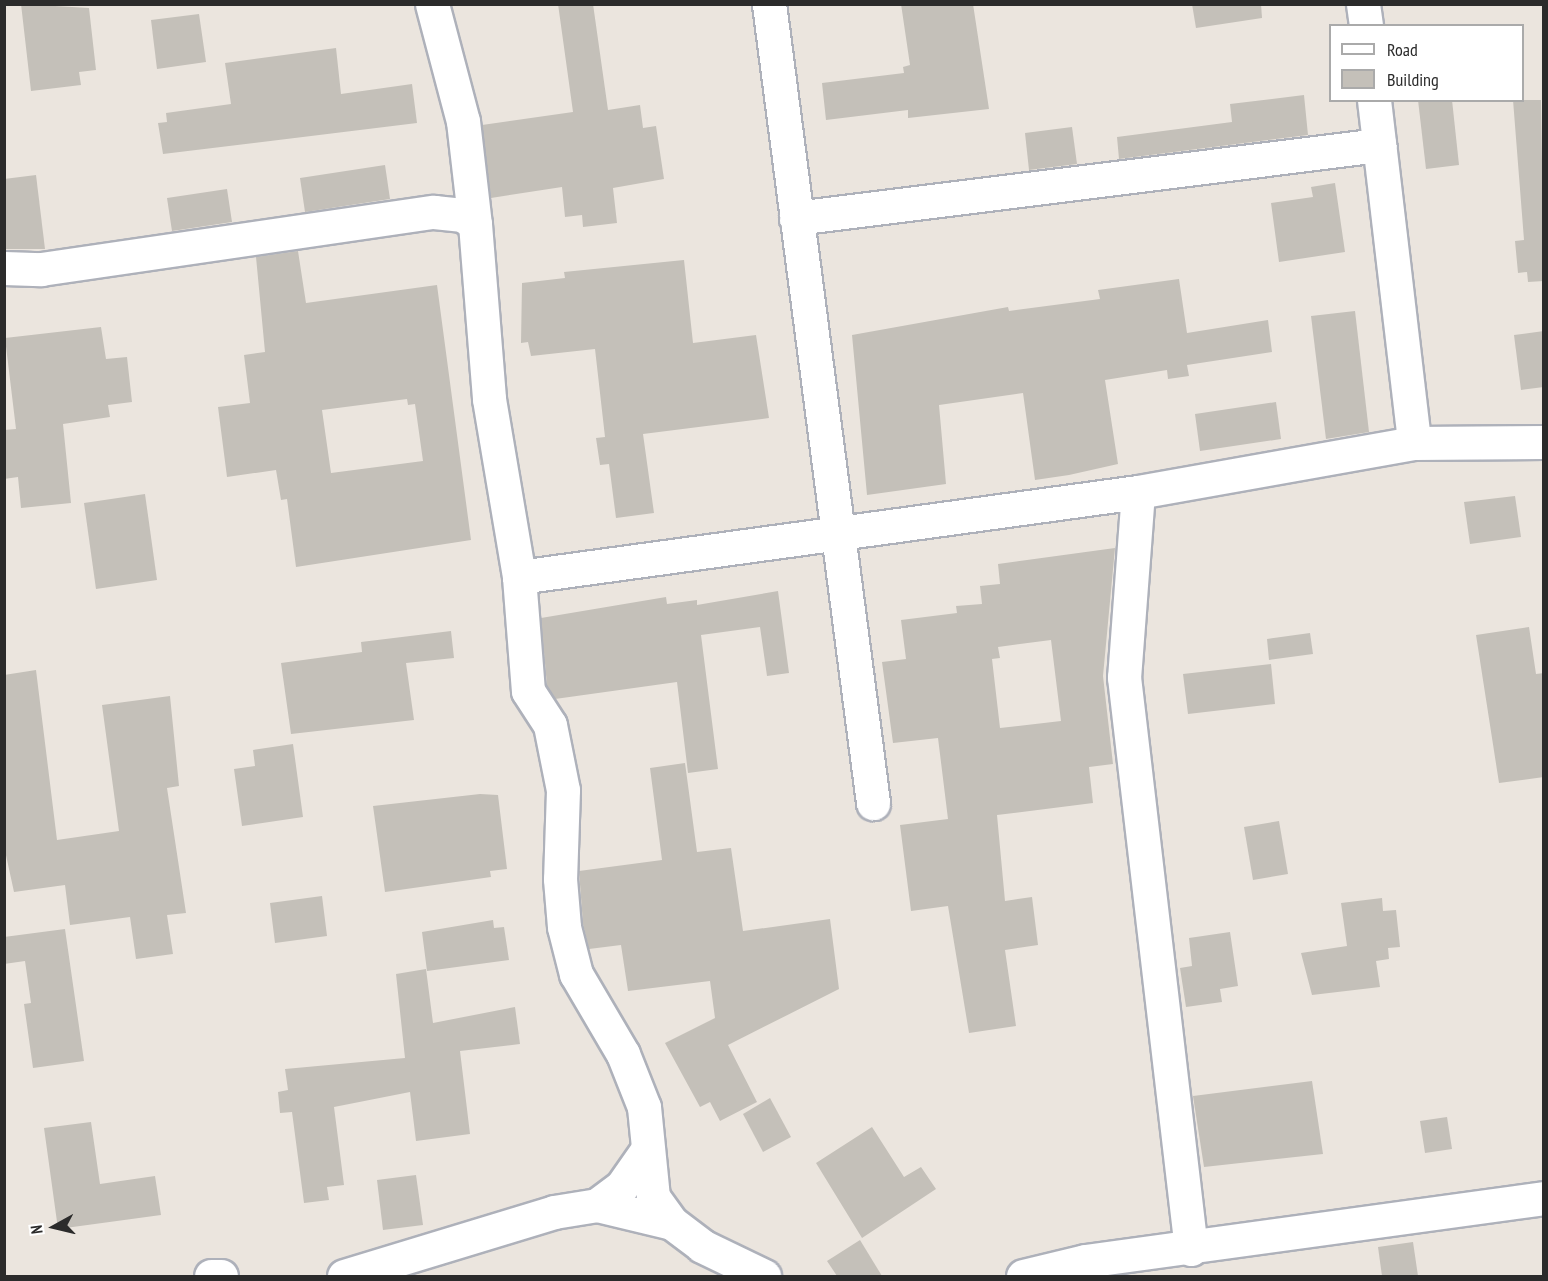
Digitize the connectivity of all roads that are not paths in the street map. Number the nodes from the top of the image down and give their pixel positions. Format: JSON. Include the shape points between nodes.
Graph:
{"nodes":[{"id":1,"x":432,"y":4,"type":"edge"},
{"id":2,"x":769,"y":4,"type":"edge"},
{"id":3,"x":1363,"y":4,"type":"edge"},
{"id":4,"x":1366,"y":24,"type":"edge"},
{"id":5,"x":1374,"y":102,"type":"edge"},
{"id":6,"x":1379,"y":145,"type":"junction"},
{"id":7,"x":796,"y":218,"type":"junction"},
{"id":8,"x":475,"y":224,"type":"junction"},
{"id":9,"x":4,"y":268,"type":"edge"},
{"id":10,"x":1544,"y":442,"type":"edge"},
{"id":11,"x":1414,"y":443,"type":"junction"},
{"id":12,"x":1138,"y":492,"type":"junction"},
{"id":13,"x":838,"y":535,"type":"junction"},
{"id":14,"x":519,"y":577,"type":"junction"},
{"id":15,"x":873,"y":803,"type":"dead end"},
{"id":16,"x":645,"y":1153,"type":"junction"},
{"id":17,"x":1544,"y":1198,"type":"edge"},
{"id":18,"x":597,"y":1204,"type":"junction"},
{"id":19,"x":672,"y":1223,"type":"junction"},
{"id":20,"x":1191,"y":1249,"type":"junction"},
{"id":21,"x":211,"y":1276,"type":"edge"},
{"id":22,"x":221,"y":1276,"type":"edge"},
{"id":23,"x":344,"y":1276,"type":"edge"},
{"id":24,"x":764,"y":1276,"type":"edge"},
{"id":25,"x":1023,"y":1276,"type":"edge"}],
"edges":[{"from":1,"to":8,"type":"street","via":[[463,121]]},
{"from":2,"to":7,"type":"street"},
{"from":3,"to":4,"type":"street"},
{"from":5,"to":6,"type":"street"},
{"from":6,"to":7,"type":"street"},
{"from":6,"to":11,"type":"street"},
{"from":7,"to":13,"type":"street"},
{"from":8,"to":9,"type":"street","via":[[463,215],[434,212],[41,269]]},
{"from":8,"to":14,"type":"street","via":[[489,399]]},
{"from":10,"to":11,"type":"street"},
{"from":11,"to":12,"type":"street"},
{"from":12,"to":13,"type":"street"},
{"from":12,"to":20,"type":"street","via":[[1124,677]]},
{"from":13,"to":14,"type":"street"},
{"from":13,"to":15,"type":"street"},
{"from":14,"to":16,"type":"street","via":[[528,691],[550,725],[563,790],[564,927],[576,974],[622,1054],[644,1107]]},
{"from":16,"to":18,"type":"street","via":[[622,1186]]},
{"from":16,"to":19,"type":"street","via":[[653,1197]]},
{"from":17,"to":20,"type":"street"},
{"from":18,"to":19,"type":"street"},
{"from":18,"to":23,"type":"street","via":[[554,1212]]},
{"from":19,"to":24,"type":"street","via":[[702,1246]]},
{"from":20,"to":25,"type":"street","via":[[1085,1261]]},
{"from":21,"to":22,"type":"street"}]}
